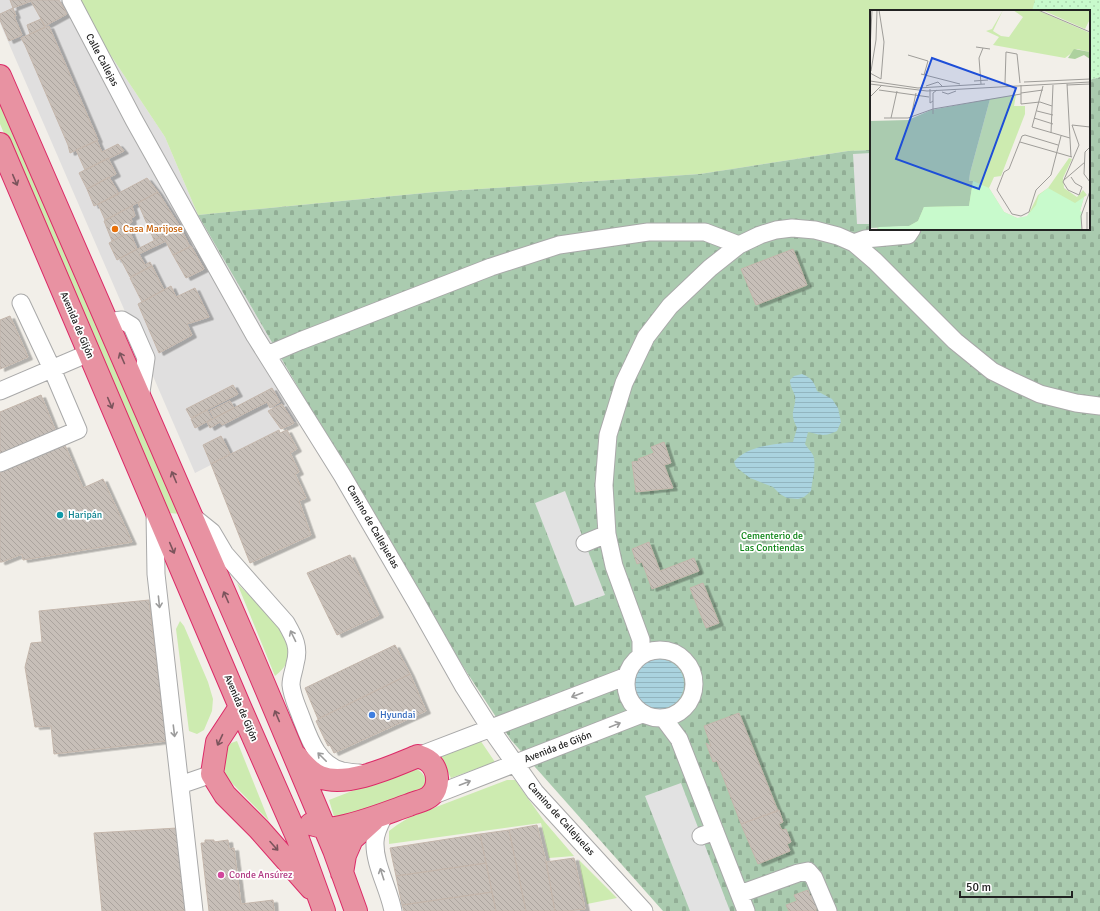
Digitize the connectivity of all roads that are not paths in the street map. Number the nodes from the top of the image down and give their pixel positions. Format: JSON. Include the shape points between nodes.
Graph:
{"nodes":[{"id":1,"x":71,"y":0,"type":"edge"},
{"id":2,"x":0,"y":76,"type":"edge"},
{"id":3,"x":134,"y":120,"type":"joint"},
{"id":4,"x":0,"y":144,"type":"edge"},
{"id":5,"x":911,"y":230,"type":"edge"},
{"id":6,"x":854,"y":243,"type":"junction"},
{"id":7,"x":739,"y":245,"type":"junction"},
{"id":8,"x":21,"y":303,"type":"dead end"},
{"id":9,"x":89,"y":354,"type":"junction"},
{"id":10,"x":267,"y":356,"type":"junction"},
{"id":11,"x":52,"y":369,"type":"junction"},
{"id":12,"x":0,"y":391,"type":"edge"},
{"id":13,"x":1100,"y":406,"type":"edge"},
{"id":14,"x":0,"y":463,"type":"edge"},
{"id":15,"x":155,"y":507,"type":"junction"},
{"id":16,"x":190,"y":514,"type":"junction"},
{"id":17,"x":607,"y":534,"type":"junction"},
{"id":18,"x":585,"y":543,"type":"dead end"},
{"id":19,"x":196,"y":603,"type":"junction"},
{"id":20,"x":645,"y":649,"type":"junction"},
{"id":21,"x":627,"y":676,"type":"junction"},
{"id":22,"x":240,"y":707,"type":"junction"},
{"id":23,"x":642,"y":714,"type":"junction"},
{"id":24,"x":671,"y":717,"type":"junction"},
{"id":25,"x":490,"y":728,"type":"junction"},
{"id":26,"x":292,"y":752,"type":"junction"},
{"id":27,"x":418,"y":756,"type":"junction"},
{"id":28,"x":514,"y":764,"type":"junction"},
{"id":29,"x":212,"y":774,"type":"junction"},
{"id":30,"x":370,"y":775,"type":"junction"},
{"id":31,"x":180,"y":784,"type":"junction"},
{"id":32,"x":429,"y":797,"type":"junction"},
{"id":33,"x":381,"y":815,"type":"junction"},
{"id":34,"x":315,"y":818,"type":"junction"},
{"id":35,"x":342,"y":873,"type":"junction"},
{"id":36,"x":740,"y":894,"type":"junction"},
{"id":37,"x":324,"y":906,"type":"edge"},
{"id":38,"x":194,"y":911,"type":"edge"},
{"id":39,"x":356,"y":911,"type":"edge"},
{"id":40,"x":393,"y":911,"type":"edge"},
{"id":41,"x":643,"y":911,"type":"edge"},
{"id":42,"x":746,"y":911,"type":"edge"},
{"id":43,"x":828,"y":911,"type":"edge"}],
"edges":[{"from":1,"to":3,"type":"street","name":"Calle Callejas"},
{"from":16,"to":2,"type":"highway","one_way":true},
{"from":3,"to":10,"type":"street","name":"Camino de Callejuelas"},
{"from":4,"to":9,"type":"highway","name":"Avenida de Gijón","one_way":true},
{"from":5,"to":6,"type":"street","via":[[908,235],[864,239]]},
{"from":6,"to":7,"type":"street","via":[[815,230],[792,228],[760,235]]},
{"from":6,"to":13,"type":"street","via":[[954,341],[992,371],[1040,394]]},
{"from":7,"to":10,"type":"street","via":[[705,232],[648,232],[559,244],[491,267]]},
{"from":7,"to":17,"type":"street","via":[[670,306],[646,338],[624,384],[608,435],[604,485]]},
{"from":8,"to":11,"type":"street"},
{"from":9,"to":11,"type":"street"},
{"from":9,"to":15,"type":"highway","name":"Avenida de Gijón","one_way":true},
{"from":10,"to":25,"type":"street","name":"Camino de Callejuelas","via":[[342,475]]},
{"from":11,"to":12,"type":"street"},
{"from":11,"to":14,"type":"street","via":[[78,430]]},
{"from":15,"to":19,"type":"highway","name":"Avenida de Gijón","one_way":true},
{"from":15,"to":31,"type":"street","name":"Avenida de Gijón","one_way":true,"via":[[156,574]]},
{"from":26,"to":16,"type":"highway","one_way":true},
{"from":30,"to":16,"type":"street","one_way":true,"via":[[341,771],[331,766],[315,750],[293,695],[291,684],[297,653],[293,635],[286,623],[225,554],[212,532]]},
{"from":17,"to":18,"type":"street"},
{"from":17,"to":20,"type":"street","via":[[614,566]]},
{"from":19,"to":22,"type":"highway","name":"Avenida de Gijón"},
{"from":19,"to":34,"type":"highway","via":[[216,626],[298,813]]},
{"from":20,"to":21,"type":"street","via":[[634,661]]},
{"from":20,"to":24,"type":"street","via":[[675,653],[683,658],[693,673],[695,682],[691,700],[686,708]]},
{"from":21,"to":23,"type":"street","via":[[628,697]]},
{"from":21,"to":25,"type":"street","one_way":true},
{"from":22,"to":29,"type":"highway","one_way":true,"via":[[217,742]]},
{"from":22,"to":37,"type":"highway","name":"Avenida de Gijón","via":[[298,839]]},
{"from":23,"to":24,"type":"street","via":[[651,718]]},
{"from":28,"to":23,"type":"street","name":"Avenida de Gijón","one_way":true},
{"from":24,"to":36,"type":"street","via":[[708,834]]},
{"from":25,"to":27,"type":"street"},
{"from":25,"to":28,"type":"street","name":"Camino de Callejuelas"},
{"from":26,"to":30,"type":"highway","via":[[310,771],[333,781]]},
{"from":26,"to":34,"type":"highway"},
{"from":27,"to":30,"type":"highway"},
{"from":27,"to":32,"type":"highway","via":[[428,760],[438,778],[437,788]]},
{"from":32,"to":28,"type":"street","name":"Avenida de Gijón","one_way":true},
{"from":28,"to":41,"type":"street","name":"Camino de Callejuelas","via":[[535,792]]},
{"from":29,"to":31,"type":"street"},
{"from":29,"to":37,"type":"highway","one_way":true,"via":[[225,795],[259,829]]},
{"from":30,"to":34,"type":"highway","via":[[327,794]]},
{"from":31,"to":38,"type":"street","name":"Avenida de Gijón"},
{"from":32,"to":33,"type":"highway"},
{"from":33,"to":34,"type":"highway","via":[[335,828]]},
{"from":33,"to":35,"type":"highway","via":[[352,839],[345,854]]},
{"from":40,"to":33,"type":"street","one_way":true,"via":[[377,858],[375,842]]},
{"from":34,"to":35,"type":"highway"},
{"from":34,"to":37,"type":"highway","via":[[304,831],[330,895]]},
{"from":35,"to":39,"type":"highway"},
{"from":36,"to":42,"type":"street"},
{"from":36,"to":43,"type":"street","via":[[808,871],[814,878]]}]}
